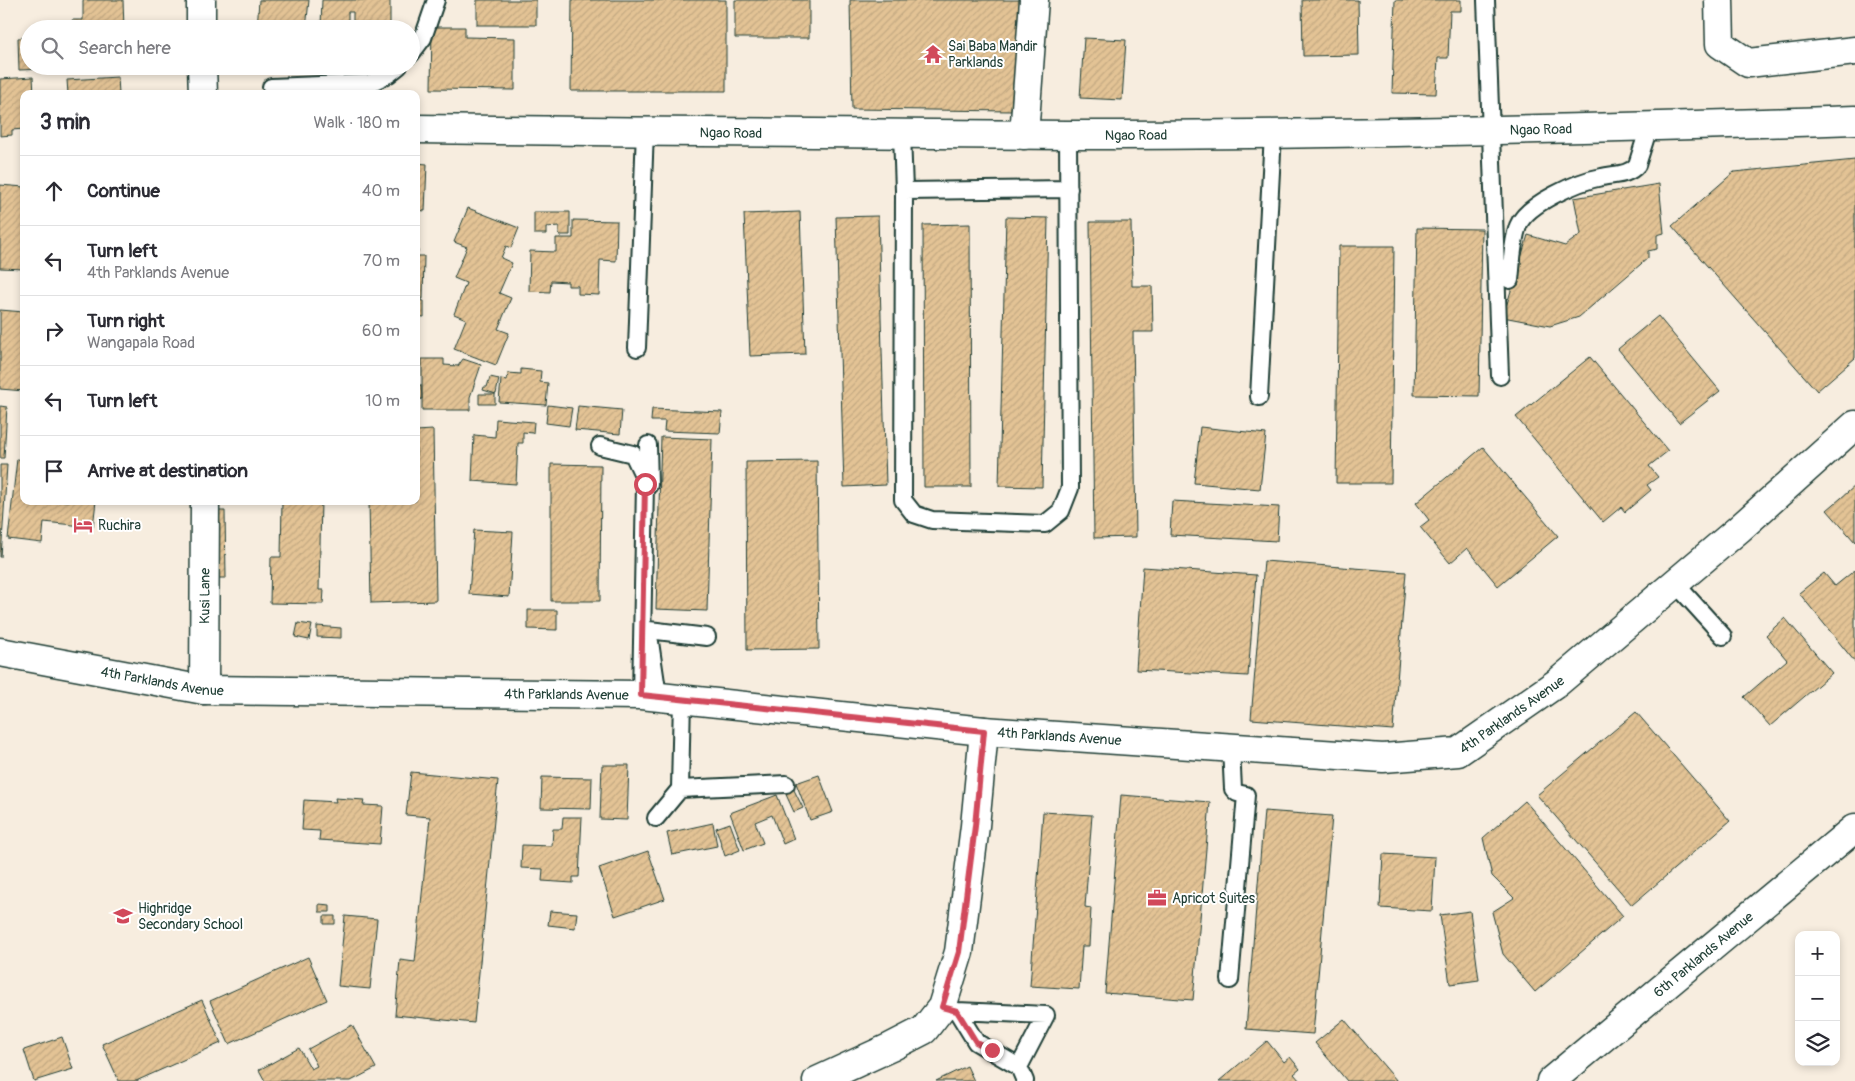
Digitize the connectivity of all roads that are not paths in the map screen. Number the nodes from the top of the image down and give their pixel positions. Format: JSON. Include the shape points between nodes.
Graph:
{"nodes":[{"id":1,"x":201,"y":0,"type":"edge"},
{"id":2,"x":436,"y":0,"type":"edge"},
{"id":3,"x":1034,"y":0,"type":"edge"},
{"id":4,"x":1486,"y":0,"type":"edge"},
{"id":5,"x":1719,"y":0,"type":"edge"},
{"id":6,"x":201,"y":20,"type":"edge"},
{"id":7,"x":420,"y":42,"type":"edge"},
{"id":8,"x":1855,"y":51,"type":"edge"},
{"id":9,"x":202,"y":75,"type":"edge"},
{"id":10,"x":388,"y":75,"type":"edge"},
{"id":11,"x":271,"y":86,"type":"dead end"},
{"id":12,"x":370,"y":88,"type":"edge"},
{"id":13,"x":203,"y":90,"type":"edge"},
{"id":14,"x":1855,"y":120,"type":"edge"},
{"id":15,"x":1649,"y":127,"type":"junction"},
{"id":16,"x":420,"y":129,"type":"edge"},
{"id":17,"x":645,"y":130,"type":"junction"},
{"id":18,"x":1490,"y":130,"type":"junction"},
{"id":19,"x":902,"y":133,"type":"junction"},
{"id":20,"x":1273,"y":134,"type":"junction"},
{"id":21,"x":1024,"y":135,"type":"junction"},
{"id":22,"x":1068,"y":135,"type":"junction"},
{"id":23,"x":1069,"y":189,"type":"junction"},
{"id":24,"x":904,"y":191,"type":"junction"},
{"id":25,"x":1510,"y":280,"type":"dead end"},
{"id":26,"x":637,"y":348,"type":"dead end"},
{"id":27,"x":1500,"y":376,"type":"dead end"},
{"id":28,"x":1259,"y":397,"type":"dead end"},
{"id":29,"x":1855,"y":425,"type":"edge"},
{"id":30,"x":600,"y":446,"type":"dead end"},
{"id":31,"x":648,"y":446,"type":"dead end"},
{"id":32,"x":205,"y":505,"type":"edge"},
{"id":33,"x":1675,"y":583,"type":"junction"},
{"id":34,"x":649,"y":630,"type":"junction"},
{"id":35,"x":1723,"y":636,"type":"dead end"},
{"id":36,"x":707,"y":637,"type":"dead end"},
{"id":37,"x":0,"y":652,"type":"edge"},
{"id":38,"x":204,"y":690,"type":"junction"},
{"id":39,"x":660,"y":697,"type":"junction"},
{"id":40,"x":984,"y":731,"type":"junction"},
{"id":41,"x":1230,"y":748,"type":"junction"},
{"id":42,"x":786,"y":784,"type":"dead end"},
{"id":43,"x":680,"y":789,"type":"junction"},
{"id":44,"x":656,"y":818,"type":"dead end"},
{"id":45,"x":1855,"y":828,"type":"edge"},
{"id":46,"x":1230,"y":980,"type":"dead end"},
{"id":47,"x":950,"y":1009,"type":"junction"},
{"id":48,"x":1022,"y":1074,"type":"edge"},
{"id":49,"x":817,"y":1081,"type":"edge"},
{"id":50,"x":1551,"y":1081,"type":"edge"}],
"edges":[{"from":1,"to":6,"type":"street"},
{"from":2,"to":7,"type":"lane"},
{"from":3,"to":21,"type":"street"},
{"from":4,"to":18,"type":"lane"},
{"from":5,"to":8,"type":"street","via":[[1720,44],[1748,63]]},
{"from":9,"to":13,"type":"street"},
{"from":10,"to":12,"type":"lane"},
{"from":11,"to":12,"type":"lane"},
{"from":14,"to":15,"type":"street","name":"Ngao Road"},
{"from":15,"to":18,"type":"street","name":"Ngao Road"},
{"from":15,"to":25,"type":"lane","via":[[1634,169],[1580,182],[1560,191],[1518,224]]},
{"from":16,"to":17,"type":"street","name":"Ngao Road"},
{"from":17,"to":19,"type":"street","name":"Ngao Road"},
{"from":17,"to":26,"type":"lane"},
{"from":18,"to":20,"type":"street","name":"Ngao Road"},
{"from":18,"to":27,"type":"lane"},
{"from":19,"to":21,"type":"street","name":"Ngao Road"},
{"from":19,"to":24,"type":"lane"},
{"from":20,"to":22,"type":"street","name":"Ngao Road"},
{"from":20,"to":28,"type":"lane"},
{"from":21,"to":22,"type":"street","name":"Ngao Road"},
{"from":22,"to":23,"type":"lane"},
{"from":23,"to":24,"type":"lane"},
{"from":23,"to":24,"type":"lane","via":[[1070,488],[1061,512],[1045,524],[932,520],[914,514],[903,500]]},
{"from":29,"to":33,"type":"street","name":"4th Parklands Avenue"},
{"from":30,"to":39,"type":"lane","via":[[633,454],[645,484]]},
{"from":31,"to":34,"type":"lane"},
{"from":32,"to":38,"type":"street","name":"Kusi Lane"},
{"from":33,"to":35,"type":"lane"},
{"from":33,"to":41,"type":"street","name":"4th Parklands Avenue","via":[[1557,683],[1458,752],[1383,758]]},
{"from":34,"to":36,"type":"lane"},
{"from":34,"to":39,"type":"lane"},
{"from":37,"to":38,"type":"street","name":"4th Parklands Avenue"},
{"from":38,"to":39,"type":"street","name":"4th Parklands Avenue"},
{"from":39,"to":40,"type":"street","name":"4th Parklands Avenue"},
{"from":39,"to":43,"type":"lane"},
{"from":40,"to":41,"type":"street","name":"4th Parklands Avenue"},
{"from":40,"to":47,"type":"street","via":[[975,826]]},
{"from":41,"to":46,"type":"lane","via":[[1233,789],[1246,796]]},
{"from":42,"to":43,"type":"lane"},
{"from":43,"to":44,"type":"lane"},
{"from":45,"to":50,"type":"street","name":"6th Parklands Avenue"},
{"from":47,"to":48,"type":"lane","via":[[976,1042]]},
{"from":47,"to":48,"type":"lane","via":[[1046,1015]]},
{"from":47,"to":49,"type":"street","via":[[924,1030]]}]}
